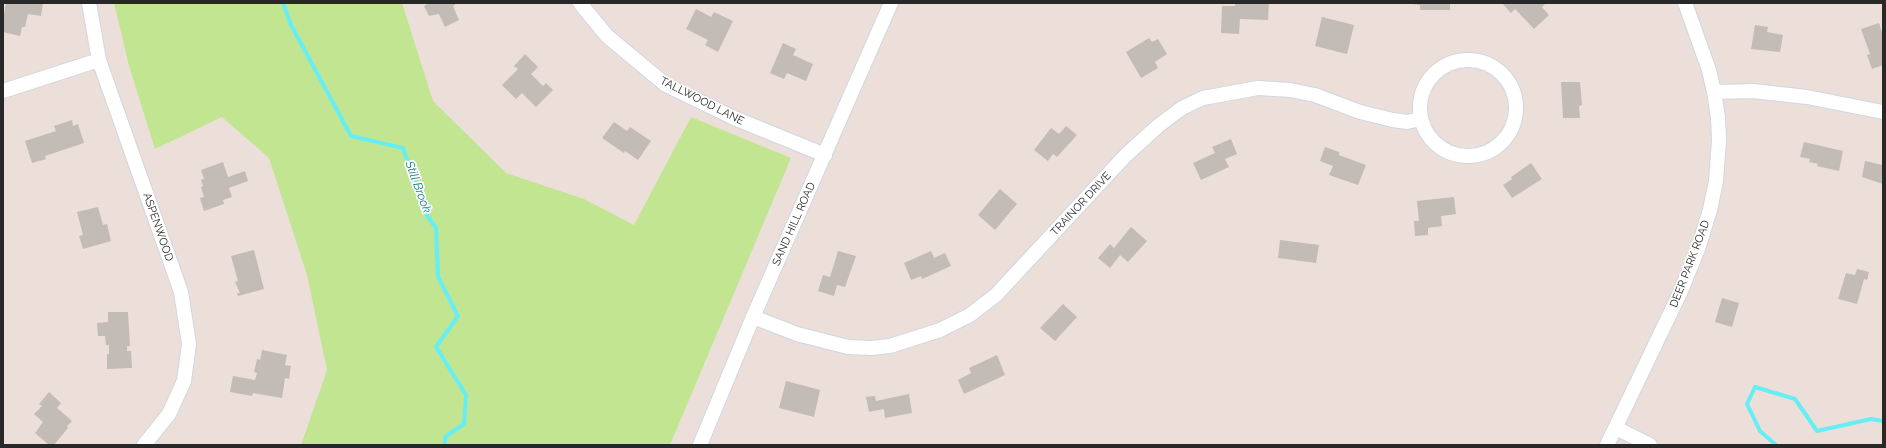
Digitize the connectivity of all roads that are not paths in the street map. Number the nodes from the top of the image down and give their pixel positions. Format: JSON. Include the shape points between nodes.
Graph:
{"nodes":[{"id":1,"x":88,"y":3,"type":"edge"},
{"id":2,"x":580,"y":3,"type":"edge"},
{"id":3,"x":891,"y":3,"type":"edge"},
{"id":4,"x":1685,"y":3,"type":"edge"},
{"id":5,"x":99,"y":60,"type":"junction"},
{"id":6,"x":3,"y":91,"type":"edge"},
{"id":7,"x":1714,"y":92,"type":"junction"},
{"id":8,"x":1883,"y":112,"type":"edge"},
{"id":9,"x":1420,"y":119,"type":"junction"},
{"id":10,"x":825,"y":155,"type":"junction"},
{"id":11,"x":753,"y":316,"type":"junction"},
{"id":12,"x":1616,"y":428,"type":"junction"},
{"id":13,"x":144,"y":445,"type":"edge"},
{"id":14,"x":700,"y":445,"type":"edge"},
{"id":15,"x":1607,"y":445,"type":"edge"},
{"id":16,"x":1650,"y":445,"type":"edge"}],
"edges":[{"from":1,"to":5,"type":"street","name":"ASPENWOOD"},
{"from":2,"to":10,"type":"street","name":"TALLWOOD LANE","via":[[607,36],[666,85],[734,118]]},
{"from":3,"to":10,"type":"street","name":"SAND HILL ROAD"},
{"from":4,"to":7,"type":"street","name":"DEER PARK ROAD","via":[[1709,70]]},
{"from":5,"to":6,"type":"street"},
{"from":5,"to":13,"type":"street","name":"ASPENWOOD","via":[[181,292],[189,344],[184,381],[169,414]]},
{"from":7,"to":8,"type":"street","via":[[1753,91],[1807,97]]},
{"from":7,"to":12,"type":"street","name":"DEER PARK ROAD","via":[[1718,116],[1719,160],[1707,222],[1680,293]]},
{"from":9,"to":9,"type":"street","via":[[1420,99],[1428,81],[1437,71],[1461,60],[1480,62],[1498,71],[1507,80],[1514,94],[1516,110],[1513,125],[1505,139],[1494,149],[1480,156],[1464,157],[1449,154],[1426,134]]},
{"from":9,"to":11,"type":"street","name":"TRAINOR DRIVE","via":[[1407,122],[1393,120],[1360,112],[1315,95],[1290,90],[1258,88],[1204,98],[1182,108],[1125,156],[996,295],[970,315],[940,330],[890,346],[848,347],[797,334]]},
{"from":10,"to":11,"type":"street","name":"SAND HILL ROAD"},
{"from":11,"to":14,"type":"street","name":"SAND HILL ROAD"},
{"from":12,"to":15,"type":"street","name":"DEER PARK ROAD"},
{"from":12,"to":16,"type":"street"}]}
